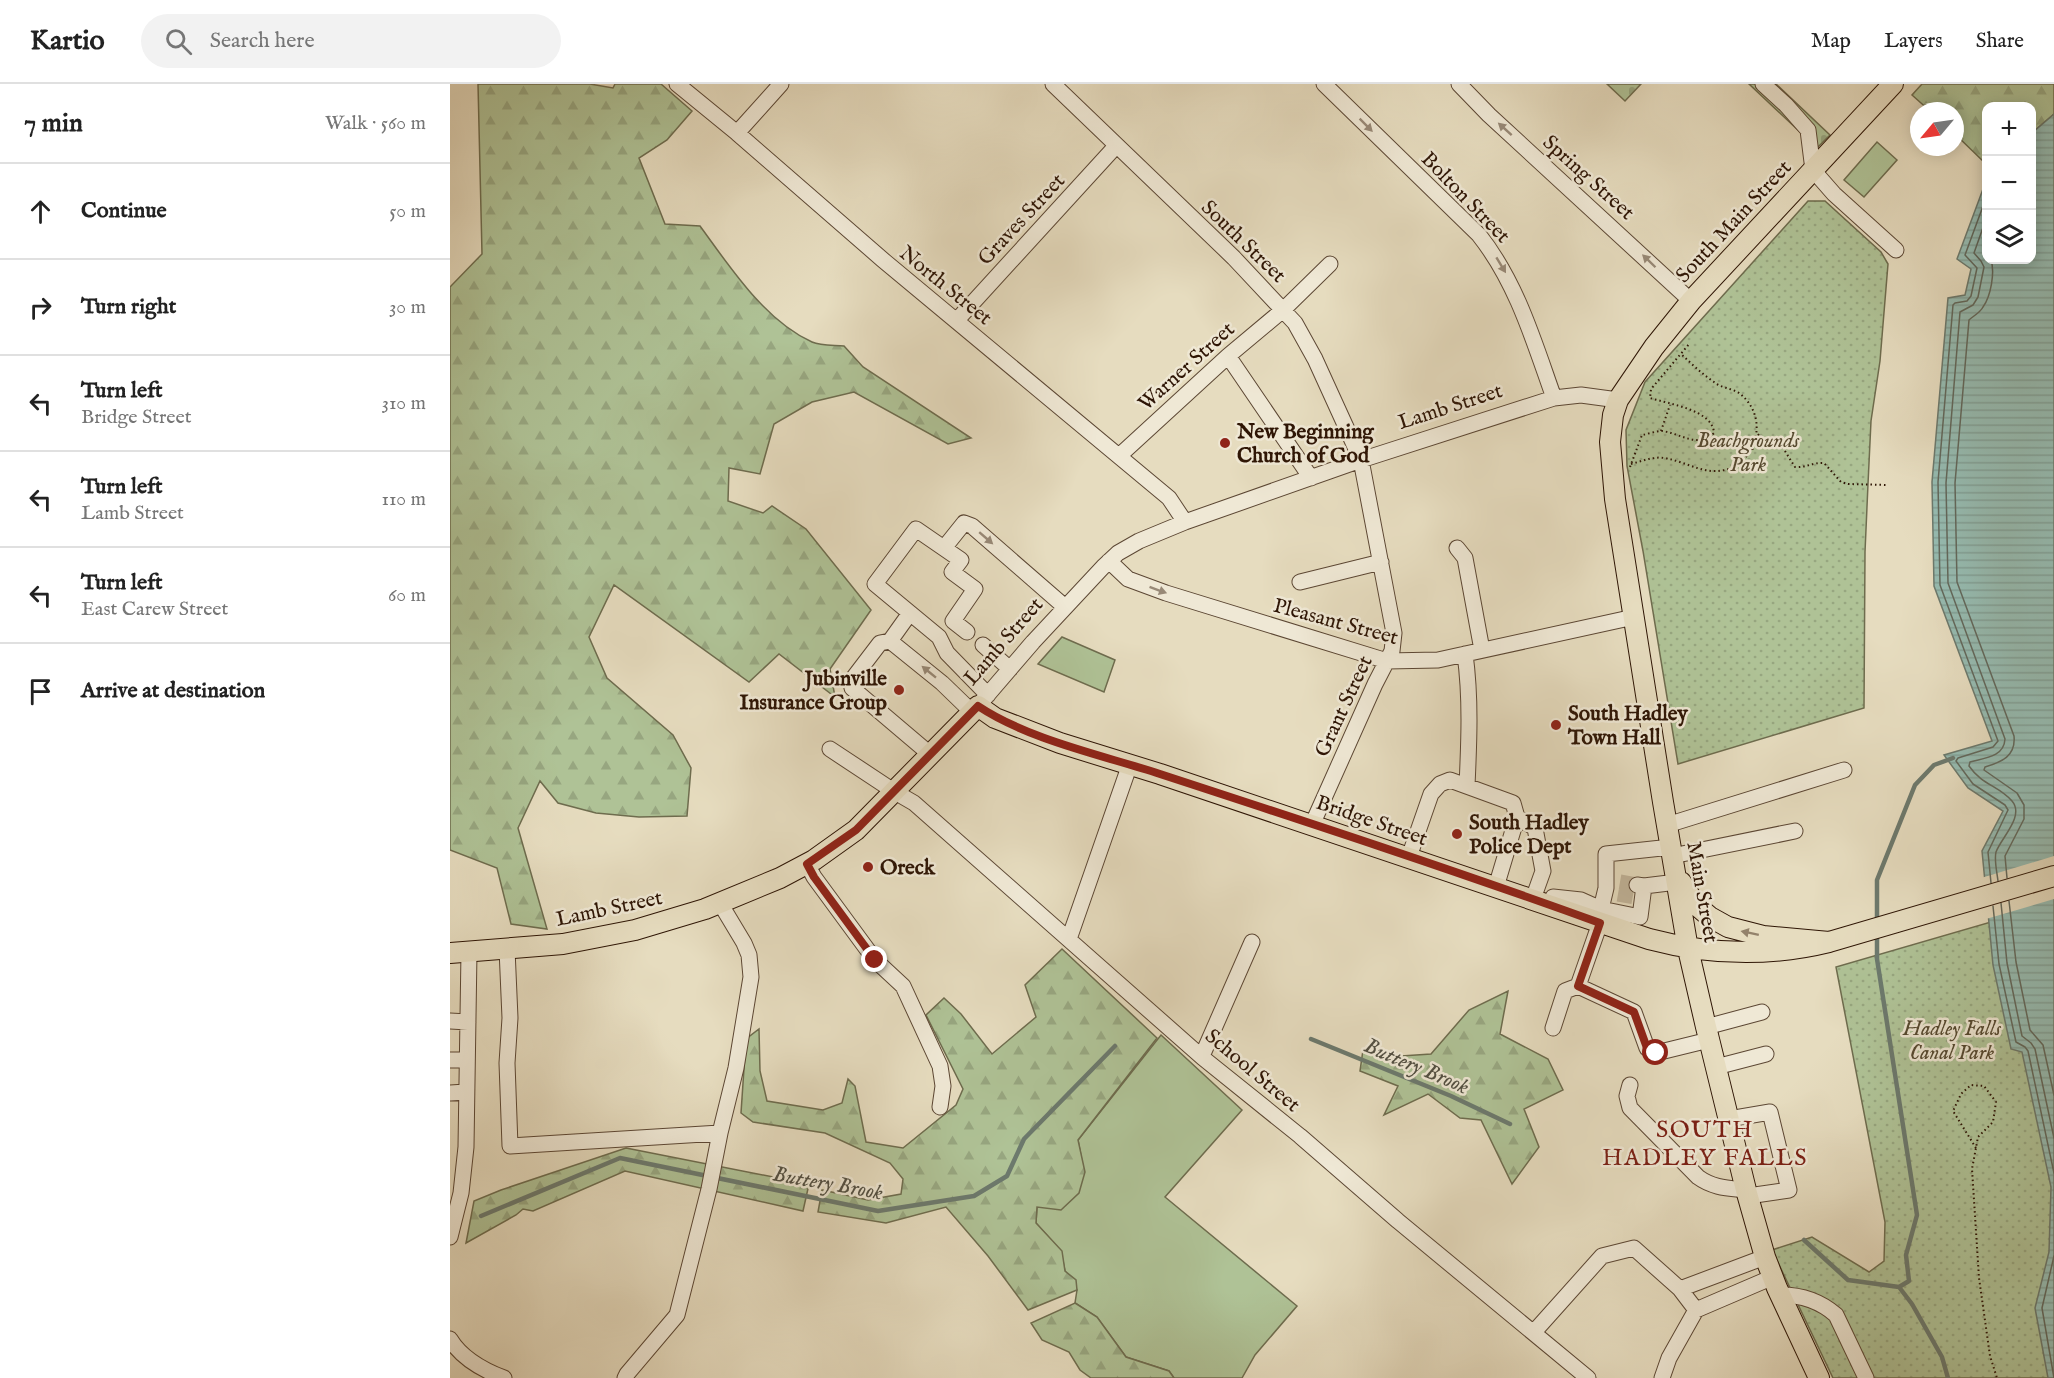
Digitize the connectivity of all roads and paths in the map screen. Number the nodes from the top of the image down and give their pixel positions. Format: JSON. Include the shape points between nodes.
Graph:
{"nodes":[{"id":1,"x":677,"y":84,"type":"edge"},
{"id":2,"x":782,"y":84,"type":"edge"},
{"id":3,"x":1053,"y":84,"type":"edge"},
{"id":4,"x":1324,"y":84,"type":"edge"},
{"id":5,"x":1459,"y":84,"type":"edge"},
{"id":6,"x":1763,"y":84,"type":"edge"},
{"id":7,"x":1893,"y":84,"type":"edge"},
{"id":8,"x":737,"y":133,"type":"junction"},
{"id":9,"x":1116,"y":146,"type":"junction"},
{"id":10,"x":1813,"y":170,"type":"junction"},
{"id":11,"x":1896,"y":249,"type":"dead end"},
{"id":12,"x":1330,"y":264,"type":"dead end"},
{"id":13,"x":1691,"y":301,"type":"junction"},
{"id":14,"x":1283,"y":310,"type":"junction"},
{"id":15,"x":957,"y":320,"type":"junction"},
{"id":16,"x":1690,"y":344,"type":"dead end"},
{"id":17,"x":1681,"y":355,"type":"junction"},
{"id":18,"x":1228,"y":356,"type":"junction"},
{"id":19,"x":1554,"y":398,"type":"junction"},
{"id":20,"x":1618,"y":400,"type":"junction"},
{"id":21,"x":1670,"y":404,"type":"junction"},
{"id":22,"x":1661,"y":431,"type":"junction"},
{"id":23,"x":1757,"y":433,"type":"junction"},
{"id":24,"x":1766,"y":444,"type":"junction"},
{"id":25,"x":1752,"y":449,"type":"junction"},
{"id":26,"x":1119,"y":456,"type":"junction"},
{"id":27,"x":1361,"y":460,"type":"junction"},
{"id":28,"x":1631,"y":464,"type":"junction"},
{"id":29,"x":1627,"y":474,"type":"dead end"},
{"id":30,"x":1311,"y":478,"type":"junction"},
{"id":31,"x":1887,"y":485,"type":"dead end"},
{"id":32,"x":1185,"y":522,"type":"junction"},
{"id":33,"x":944,"y":548,"type":"junction"},
{"id":34,"x":1457,"y":548,"type":"dead end"},
{"id":35,"x":1109,"y":561,"type":"junction"},
{"id":36,"x":1381,"y":562,"type":"junction"},
{"id":37,"x":1300,"y":582,"type":"dead end"},
{"id":38,"x":1065,"y":607,"type":"junction"},
{"id":39,"x":910,"y":613,"type":"junction"},
{"id":40,"x":1634,"y":617,"type":"junction"},
{"id":41,"x":953,"y":621,"type":"junction"},
{"id":42,"x":967,"y":632,"type":"dead end"},
{"id":43,"x":939,"y":637,"type":"junction"},
{"id":44,"x":890,"y":641,"type":"junction"},
{"id":45,"x":983,"y":645,"type":"dead end"},
{"id":46,"x":1482,"y":650,"type":"junction"},
{"id":47,"x":1465,"y":654,"type":"junction"},
{"id":48,"x":1387,"y":662,"type":"junction"},
{"id":49,"x":1010,"y":669,"type":"junction"},
{"id":50,"x":979,"y":704,"type":"junction"},
{"id":51,"x":830,"y":749,"type":"dead end"},
{"id":52,"x":931,"y":755,"type":"junction"},
{"id":53,"x":1130,"y":764,"type":"junction"},
{"id":54,"x":1845,"y":770,"type":"dead end"},
{"id":55,"x":1467,"y":786,"type":"junction"},
{"id":56,"x":895,"y":792,"type":"junction"},
{"id":57,"x":1517,"y":817,"type":"junction"},
{"id":58,"x":1312,"y":825,"type":"junction"},
{"id":59,"x":1667,"y":825,"type":"junction"},
{"id":60,"x":1795,"y":831,"type":"dead end"},
{"id":61,"x":1408,"y":857,"type":"junction"},
{"id":62,"x":807,"y":864,"type":"junction"},
{"id":63,"x":1674,"y":864,"type":"junction"},
{"id":64,"x":2054,"y":876,"type":"edge"},
{"id":65,"x":1496,"y":887,"type":"junction"},
{"id":66,"x":1543,"y":902,"type":"junction"},
{"id":67,"x":720,"y":903,"type":"junction"},
{"id":68,"x":1600,"y":916,"type":"junction"},
{"id":69,"x":1069,"y":939,"type":"junction"},
{"id":70,"x":1252,"y":942,"type":"dead end"},
{"id":71,"x":1828,"y":942,"type":"junction"},
{"id":72,"x":507,"y":949,"type":"junction"},
{"id":73,"x":1688,"y":949,"type":"junction"},
{"id":74,"x":460,"y":952,"type":"edge"},
{"id":75,"x":1578,"y":986,"type":"junction"},
{"id":76,"x":1762,"y":1012,"type":"dead end"},
{"id":77,"x":468,"y":1022,"type":"junction"},
{"id":78,"x":450,"y":1026,"type":"edge"},
{"id":79,"x":1553,"y":1028,"type":"dead end"},
{"id":80,"x":1707,"y":1034,"type":"junction"},
{"id":81,"x":1766,"y":1054,"type":"dead end"},
{"id":82,"x":1202,"y":1056,"type":"junction"},
{"id":83,"x":450,"y":1060,"type":"edge"},
{"id":84,"x":467,"y":1060,"type":"junction"},
{"id":85,"x":1716,"y":1067,"type":"junction"},
{"id":86,"x":1630,"y":1085,"type":"dead end"},
{"id":87,"x":466,"y":1092,"type":"junction"},
{"id":88,"x":450,"y":1093,"type":"edge"},
{"id":89,"x":940,"y":1107,"type":"dead end"},
{"id":90,"x":1729,"y":1119,"type":"junction"},
{"id":91,"x":720,"y":1134,"type":"junction"},
{"id":92,"x":1976,"y":1148,"type":"junction"},
{"id":93,"x":1747,"y":1193,"type":"junction"},
{"id":94,"x":450,"y":1237,"type":"edge"},
{"id":95,"x":1765,"y":1257,"type":"junction"},
{"id":96,"x":1777,"y":1286,"type":"junction"},
{"id":97,"x":1680,"y":1289,"type":"junction"},
{"id":98,"x":1696,"y":1310,"type":"junction"},
{"id":99,"x":1534,"y":1332,"type":"junction"},
{"id":100,"x":450,"y":1339,"type":"edge"},
{"id":101,"x":504,"y":1378,"type":"edge"},
{"id":102,"x":625,"y":1378,"type":"edge"},
{"id":103,"x":1588,"y":1378,"type":"edge"},
{"id":104,"x":1662,"y":1378,"type":"edge"},
{"id":105,"x":1820,"y":1378,"type":"edge"},
{"id":106,"x":1866,"y":1378,"type":"edge"},
{"id":107,"x":1997,"y":1378,"type":"edge"}],
"edges":[{"from":1,"to":8,"type":"street","name":"North Street"},
{"from":2,"to":8,"type":"street"},
{"from":3,"to":9,"type":"street","name":"South Street"},
{"from":4,"to":19,"type":"street","name":"Bolton Street","one_way":true,"via":[[1491,250],[1516,296]]},
{"from":13,"to":5,"type":"street","name":"Spring Street","one_way":true},
{"from":6,"to":10,"type":"street","via":[[1808,130]]},
{"from":7,"to":10,"type":"main road","name":"South Main Street"},
{"from":8,"to":15,"type":"street","name":"North Street"},
{"from":9,"to":14,"type":"street","name":"South Street"},
{"from":9,"to":15,"type":"street","name":"Graves Street"},
{"from":10,"to":11,"type":"street","via":[[1833,194]]},
{"from":10,"to":13,"type":"main road","name":"South Main Street"},
{"from":12,"to":14,"type":"street","name":"Warner Street"},
{"from":13,"to":20,"type":"main road","name":"South Main Street"},
{"from":14,"to":18,"type":"street","name":"Warner Street"},
{"from":14,"to":27,"type":"street","name":"South Street","via":[[1315,359]]},
{"from":15,"to":26,"type":"street","name":"North Street"},
{"from":16,"to":17,"type":"path"},
{"from":17,"to":21,"type":"path","via":[[1651,389],[1650,398]]},
{"from":17,"to":23,"type":"path","via":[[1712,382],[1746,400],[1756,417]]},
{"from":18,"to":26,"type":"street","name":"Warner Street"},
{"from":18,"to":30,"type":"street"},
{"from":19,"to":20,"type":"street","name":"Lamb Street","via":[[1581,395]]},
{"from":19,"to":27,"type":"street","name":"Lamb Street"},
{"from":20,"to":40,"type":"main road","name":"Main Street","via":[[1611,428],[1610,461]]},
{"from":21,"to":22,"type":"path"},
{"from":21,"to":22,"type":"path","via":[[1707,418],[1714,425],[1714,433],[1709,439],[1698,440]]},
{"from":22,"to":28,"type":"path","via":[[1642,435]]},
{"from":23,"to":24,"type":"path"},
{"from":23,"to":25,"type":"path"},
{"from":24,"to":25,"type":"path"},
{"from":24,"to":31,"type":"path","via":[[1783,448],[1795,467],[1824,463],[1841,482]]},
{"from":25,"to":28,"type":"path","via":[[1744,461],[1723,470],[1712,471],[1656,457]]},
{"from":26,"to":32,"type":"street","name":"North Street","via":[[1169,498]]},
{"from":27,"to":30,"type":"street","name":"Lamb Street"},
{"from":27,"to":36,"type":"street","name":"Grant Street"},
{"from":28,"to":29,"type":"path"},
{"from":30,"to":32,"type":"street","name":"Lamb Street"},
{"from":32,"to":35,"type":"street","name":"Lamb Street","via":[[1139,541]]},
{"from":33,"to":38,"type":"street","one_way":true,"via":[[964,523],[972,526]]},
{"from":33,"to":39,"type":"street","via":[[916,529],[875,584]]},
{"from":33,"to":41,"type":"street","via":[[961,560],[952,572],[975,590]]},
{"from":34,"to":46,"type":"street","via":[[1465,558]]},
{"from":35,"to":38,"type":"street","name":"Lamb Street"},
{"from":35,"to":48,"type":"street","name":"Pleasant Street","one_way":true,"via":[[1128,579],[1166,593]]},
{"from":36,"to":37,"type":"street"},
{"from":36,"to":48,"type":"street","name":"Grant Street","via":[[1394,633],[1394,646]]},
{"from":38,"to":49,"type":"street","name":"Lamb Street"},
{"from":39,"to":43,"type":"street"},
{"from":39,"to":44,"type":"street"},
{"from":40,"to":46,"type":"street","name":"Pleasant Street"},
{"from":40,"to":59,"type":"main road","name":"Main Street"},
{"from":41,"to":42,"type":"street"},
{"from":41,"to":43,"type":"street"},
{"from":43,"to":50,"type":"street"},
{"from":50,"to":44,"type":"street","one_way":true,"via":[[942,682]]},
{"from":44,"to":52,"type":"street","via":[[880,643],[851,685]]},
{"from":45,"to":49,"type":"street"},
{"from":46,"to":47,"type":"street","name":"Pleasant Street"},
{"from":47,"to":48,"type":"street","name":"Pleasant Street","via":[[1438,660]]},
{"from":47,"to":55,"type":"street","via":[[1469,707]]},
{"from":48,"to":58,"type":"street","name":"Grant Street"},
{"from":49,"to":50,"type":"street","name":"Lamb Street"},
{"from":50,"to":52,"type":"main road","name":"Lamb Street"},
{"from":50,"to":53,"type":"main road","name":"Bridge Street","via":[[1006,722]]},
{"from":51,"to":56,"type":"street","name":"School Street"},
{"from":52,"to":56,"type":"main road","name":"Lamb Street"},
{"from":53,"to":58,"type":"main road","name":"Bridge Street"},
{"from":53,"to":69,"type":"street"},
{"from":54,"to":59,"type":"street"},
{"from":55,"to":57,"type":"street","via":[[1513,803]]},
{"from":55,"to":61,"type":"street","via":[[1450,780],[1431,794]]},
{"from":56,"to":62,"type":"main road","name":"Lamb Street","via":[[856,830]]},
{"from":56,"to":69,"type":"street","name":"School Street","via":[[958,840]]},
{"from":57,"to":65,"type":"street"},
{"from":57,"to":66,"type":"street","via":[[1535,828],[1543,871]]},
{"from":58,"to":61,"type":"main road","name":"Bridge Street"},
{"from":59,"to":63,"type":"main road","name":"Main Street"},
{"from":60,"to":63,"type":"street"},
{"from":61,"to":65,"type":"main road","name":"Bridge Street"},
{"from":62,"to":67,"type":"main road","name":"Lamb Street"},
{"from":62,"to":89,"type":"street","via":[[875,960],[903,986],[940,1066]]},
{"from":63,"to":68,"type":"street","via":[[1640,891],[1640,917]]},
{"from":63,"to":68,"type":"street","via":[[1606,854],[1612,887]]},
{"from":71,"to":63,"type":"main road","one_way":true,"via":[[1750,934],[1728,927],[1696,905]]},
{"from":63,"to":73,"type":"main road","name":"Main Street"},
{"from":64,"to":71,"type":"main road"},
{"from":65,"to":66,"type":"main road","name":"Bridge Street"},
{"from":66,"to":68,"type":"main road","name":"Bridge Street"},
{"from":67,"to":72,"type":"main road","name":"Lamb Street","via":[[611,936]]},
{"from":67,"to":91,"type":"street","via":[[749,955],[751,977]]},
{"from":68,"to":73,"type":"main road","name":"Bridge Street","via":[[1649,939]]},
{"from":68,"to":75,"type":"street"},
{"from":69,"to":82,"type":"street","name":"School Street"},
{"from":70,"to":82,"type":"street"},
{"from":71,"to":73,"type":"main road","name":"Bridge Street","via":[[1764,952]]},
{"from":72,"to":74,"type":"main road","name":"Lamb Street"},
{"from":72,"to":91,"type":"street","via":[[510,1146]]},
{"from":73,"to":80,"type":"main road","name":"Main Street"},
{"from":74,"to":77,"type":"street"},
{"from":75,"to":79,"type":"street","via":[[1565,991]]},
{"from":75,"to":80,"type":"street","via":[[1634,1012],[1647,1048],[1656,1053]]},
{"from":76,"to":80,"type":"street"},
{"from":77,"to":78,"type":"street"},
{"from":77,"to":84,"type":"street"},
{"from":80,"to":85,"type":"main road","name":"Main Street"},
{"from":81,"to":85,"type":"street"},
{"from":82,"to":99,"type":"street","name":"School Street"},
{"from":83,"to":84,"type":"street"},
{"from":84,"to":87,"type":"street"},
{"from":85,"to":90,"type":"main road","name":"Main Street"},
{"from":86,"to":93,"type":"street","via":[[1630,1108],[1698,1177],[1717,1187]]},
{"from":87,"to":88,"type":"street"},
{"from":87,"to":94,"type":"street","via":[[464,1174]]},
{"from":90,"to":93,"type":"main road","name":"Main Street"},
{"from":90,"to":93,"type":"street","via":[[1770,1112],[1789,1190]]},
{"from":91,"to":102,"type":"street","via":[[677,1315]]},
{"from":92,"to":92,"type":"path","via":[[1978,1137],[1993,1122],[1996,1102],[1984,1086],[1971,1085],[1953,1111]]},
{"from":92,"to":107,"type":"path","via":[[1972,1169],[1979,1278]]},
{"from":93,"to":95,"type":"main road","name":"Main Street"},
{"from":95,"to":96,"type":"main road","name":"Main Street"},
{"from":95,"to":97,"type":"street"},
{"from":96,"to":98,"type":"street"},
{"from":96,"to":105,"type":"main road","name":"Main Street"},
{"from":96,"to":106,"type":"street","via":[[1836,1315]]},
{"from":97,"to":98,"type":"street"},
{"from":97,"to":99,"type":"street","via":[[1634,1248],[1602,1256]]},
{"from":98,"to":104,"type":"street"},
{"from":99,"to":103,"type":"street","name":"School Street"},
{"from":100,"to":101,"type":"street","via":[[469,1360]]}]}
